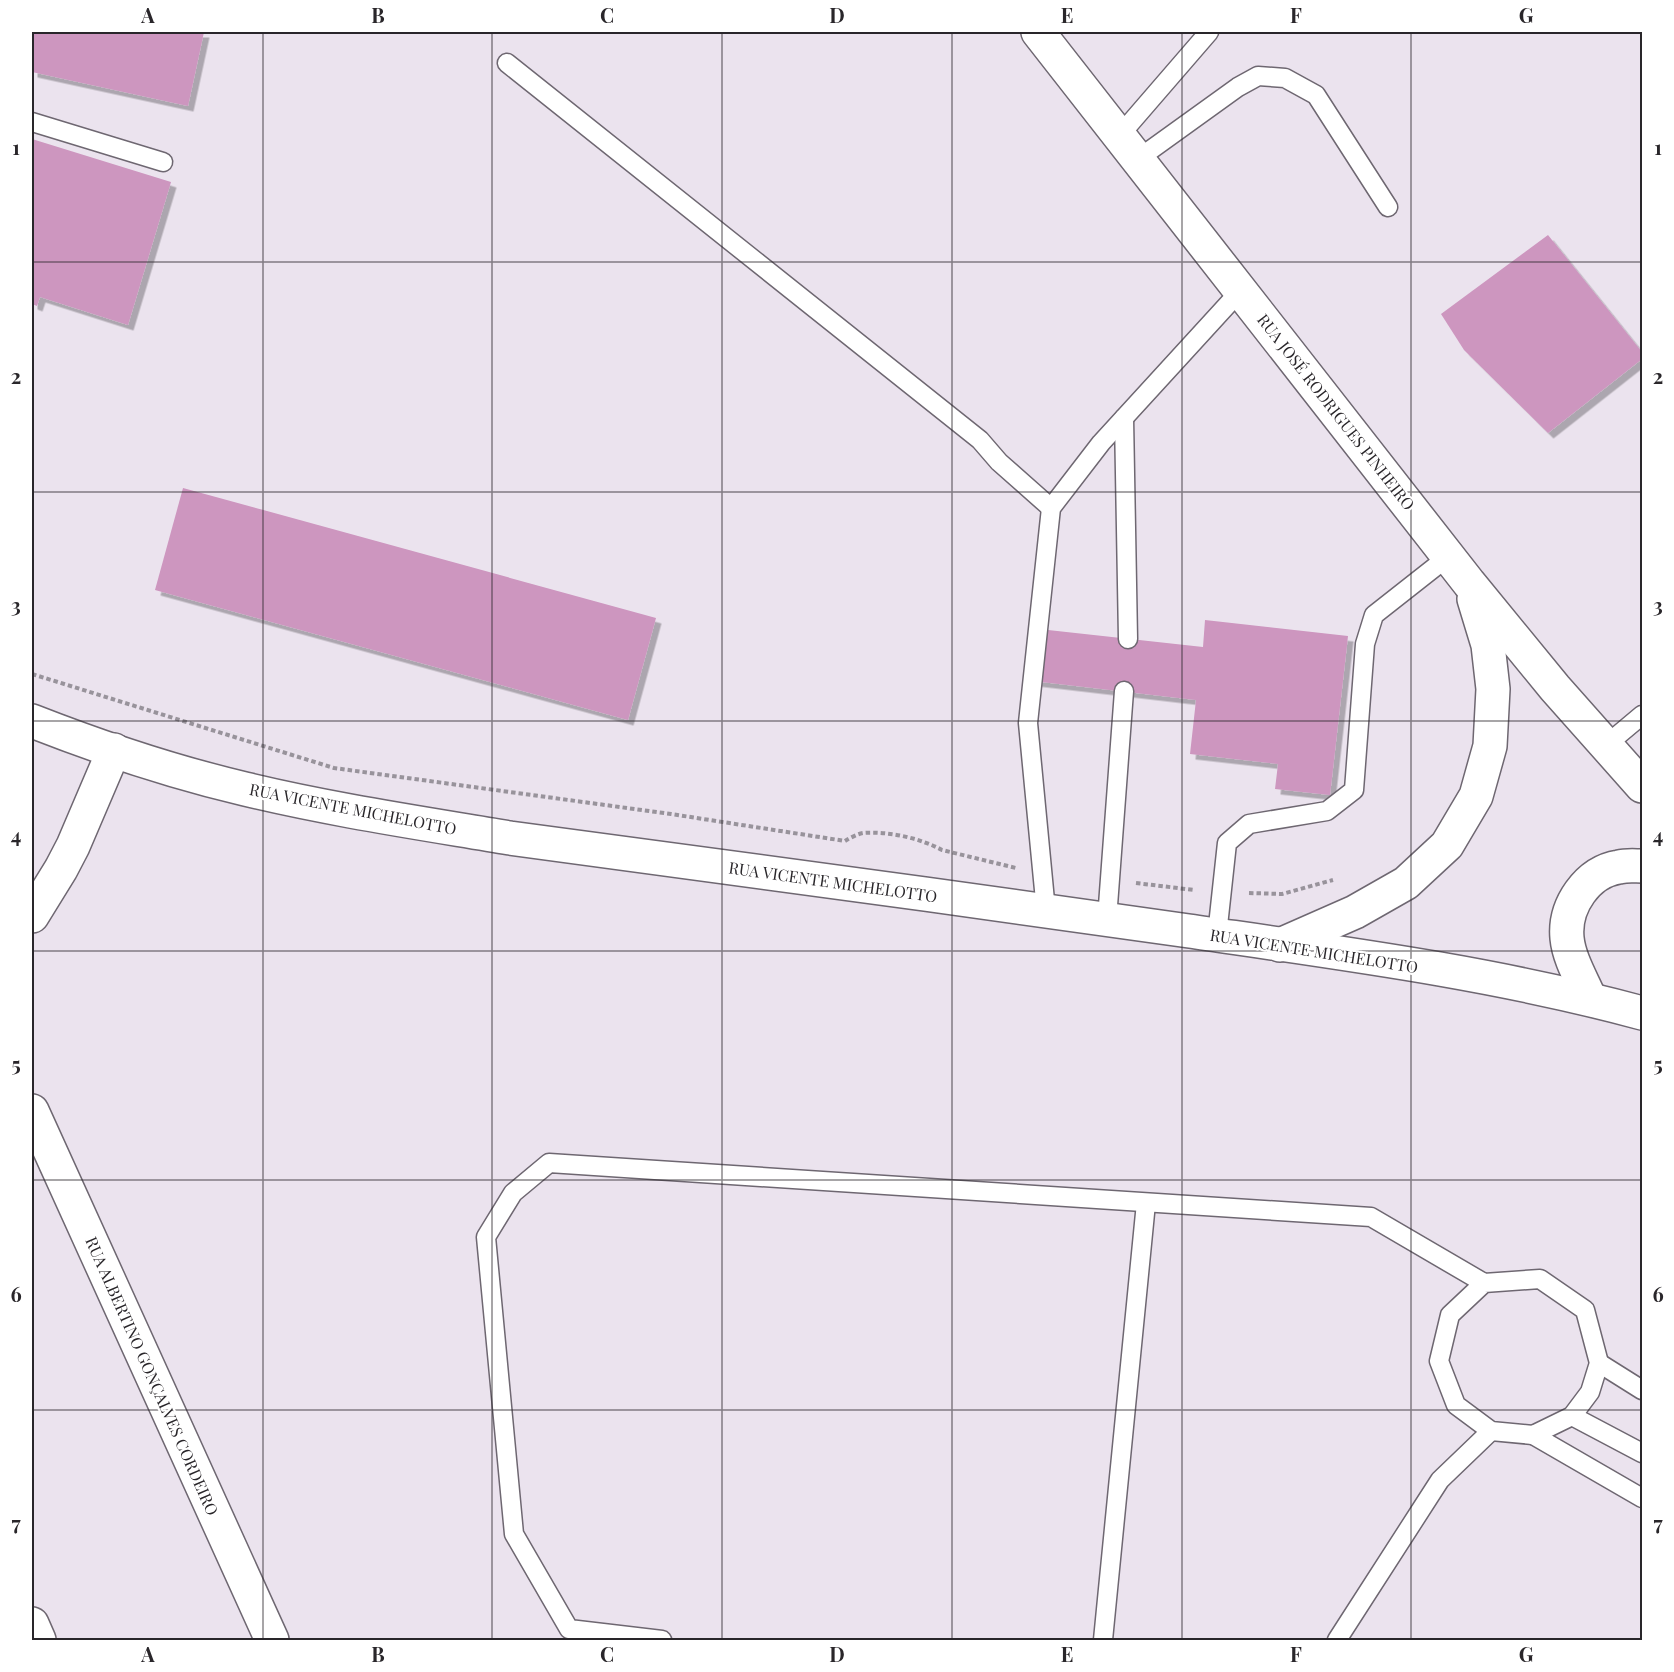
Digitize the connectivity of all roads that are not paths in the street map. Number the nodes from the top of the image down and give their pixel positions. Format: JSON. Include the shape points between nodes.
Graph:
{"nodes":[{"id":1,"x":1038,"y":32,"type":"edge"},
{"id":2,"x":1209,"y":32,"type":"edge"},
{"id":3,"x":507,"y":63,"type":"dead end"},
{"id":4,"x":32,"y":122,"type":"edge"},
{"id":5,"x":1129,"y":147,"type":"junction"},
{"id":6,"x":163,"y":162,"type":"dead end"},
{"id":7,"x":1388,"y":207,"type":"dead end"},
{"id":8,"x":1241,"y":290,"type":"junction"},
{"id":9,"x":1124,"y":418,"type":"junction"},
{"id":10,"x":1051,"y":508,"type":"junction"},
{"id":11,"x":1449,"y":556,"type":"junction"},
{"id":12,"x":1469,"y":583,"type":"junction"},
{"id":13,"x":1128,"y":639,"type":"dead end"},
{"id":14,"x":1124,"y":691,"type":"dead end"},
{"id":15,"x":1642,"y":715,"type":"edge"},
{"id":16,"x":32,"y":721,"type":"edge"},
{"id":17,"x":1605,"y":746,"type":"junction"},
{"id":18,"x":114,"y":750,"type":"junction"},
{"id":19,"x":1642,"y":786,"type":"edge"},
{"id":20,"x":1642,"y":866,"type":"edge"},
{"id":21,"x":1046,"y":911,"type":"junction"},
{"id":22,"x":32,"y":916,"type":"edge"},
{"id":23,"x":1107,"y":920,"type":"junction"},
{"id":24,"x":1217,"y":935,"type":"junction"},
{"id":25,"x":1280,"y":945,"type":"junction"},
{"id":26,"x":1590,"y":999,"type":"junction"},
{"id":27,"x":1642,"y":1013,"type":"edge"},
{"id":28,"x":32,"y":1111,"type":"edge"},
{"id":29,"x":1146,"y":1203,"type":"junction"},
{"id":30,"x":1484,"y":1283,"type":"junction"},
{"id":31,"x":1599,"y":1363,"type":"junction"},
{"id":32,"x":1642,"y":1390,"type":"edge"},
{"id":33,"x":1572,"y":1416,"type":"junction"},
{"id":34,"x":1491,"y":1431,"type":"junction"},
{"id":35,"x":1533,"y":1435,"type":"junction"},
{"id":36,"x":1642,"y":1453,"type":"edge"},
{"id":37,"x":1642,"y":1498,"type":"edge"},
{"id":38,"x":32,"y":1624,"type":"edge"},
{"id":39,"x":269,"y":1640,"type":"edge"},
{"id":40,"x":39,"y":1641,"type":"edge"},
{"id":41,"x":662,"y":1641,"type":"edge"},
{"id":42,"x":1104,"y":1641,"type":"edge"},
{"id":43,"x":1337,"y":1641,"type":"edge"}],
"edges":[{"from":1,"to":5,"type":"main road","name":"RUA JOSÉ RODRIGUES PINHEIRO"},
{"from":2,"to":5,"type":"lane"},
{"from":3,"to":10,"type":"lane","via":[[963,426]]},
{"from":4,"to":6,"type":"lane"},
{"from":5,"to":7,"type":"lane","via":[[1258,76],[1285,78],[1317,95]]},
{"from":5,"to":8,"type":"main road","name":"RUA JOSÉ RODRIGUES PINHEIRO"},
{"from":8,"to":9,"type":"lane"},
{"from":8,"to":11,"type":"main road","name":"RUA JOSÉ RODRIGUES PINHEIRO"},
{"from":9,"to":10,"type":"lane"},
{"from":9,"to":13,"type":"lane"},
{"from":10,"to":21,"type":"lane","via":[[1028,723]]},
{"from":11,"to":12,"type":"main road","name":"RUA JOSÉ RODRIGUES PINHEIRO"},
{"from":11,"to":24,"type":"lane","via":[[1374,615],[1365,644],[1354,789],[1327,811],[1249,824],[1227,843]]},
{"from":12,"to":17,"type":"main road","name":"RUA JOSÉ RODRIGUES PINHEIRO"},
{"from":12,"to":25,"type":"main road","via":[[1488,645],[1493,689],[1490,746],[1476,796],[1447,845],[1406,883],[1355,912]]},
{"from":14,"to":23,"type":"lane"},
{"from":15,"to":17,"type":"lane"},
{"from":16,"to":18,"type":"main road","name":"RUA VICENTE MICHELOTTO"},
{"from":17,"to":19,"type":"main road","name":"RUA JOSÉ RODRIGUES PINHEIRO"},
{"from":18,"to":21,"type":"main road","name":"RUA VICENTE MICHELOTTO","via":[[244,789],[406,821]]},
{"from":18,"to":22,"type":"main road","via":[[69,854]]},
{"from":20,"to":26,"type":"main road","via":[[1618,867],[1595,877],[1578,894],[1568,920],[1567,939]]},
{"from":21,"to":23,"type":"main road","name":"RUA VICENTE MICHELOTTO"},
{"from":23,"to":24,"type":"main road","name":"RUA VICENTE MICHELOTTO"},
{"from":24,"to":25,"type":"main road","name":"RUA VICENTE MICHELOTTO"},
{"from":25,"to":26,"type":"main road","name":"RUA VICENTE MICHELOTTO"},
{"from":26,"to":27,"type":"main road","name":"RUA VICENTE MICHELOTTO"},
{"from":28,"to":39,"type":"main road","name":"RUA ALBERTINO GONÇALVES CORDEIRO"},
{"from":29,"to":30,"type":"lane","via":[[1371,1217]]},
{"from":29,"to":41,"type":"lane","via":[[549,1163],[513,1193],[486,1237],[514,1534],[569,1629]]},
{"from":29,"to":42,"type":"lane"},
{"from":30,"to":31,"type":"lane","via":[[1540,1279],[1585,1310]]},
{"from":30,"to":34,"type":"lane","via":[[1450,1315],[1439,1361],[1456,1405]]},
{"from":31,"to":32,"type":"lane"},
{"from":31,"to":33,"type":"lane","via":[[1590,1392]]},
{"from":33,"to":35,"type":"lane"},
{"from":33,"to":36,"type":"lane"},
{"from":34,"to":35,"type":"lane"},
{"from":34,"to":43,"type":"lane","via":[[1440,1480]]},
{"from":35,"to":37,"type":"lane"},
{"from":38,"to":40,"type":"main road"}]}
